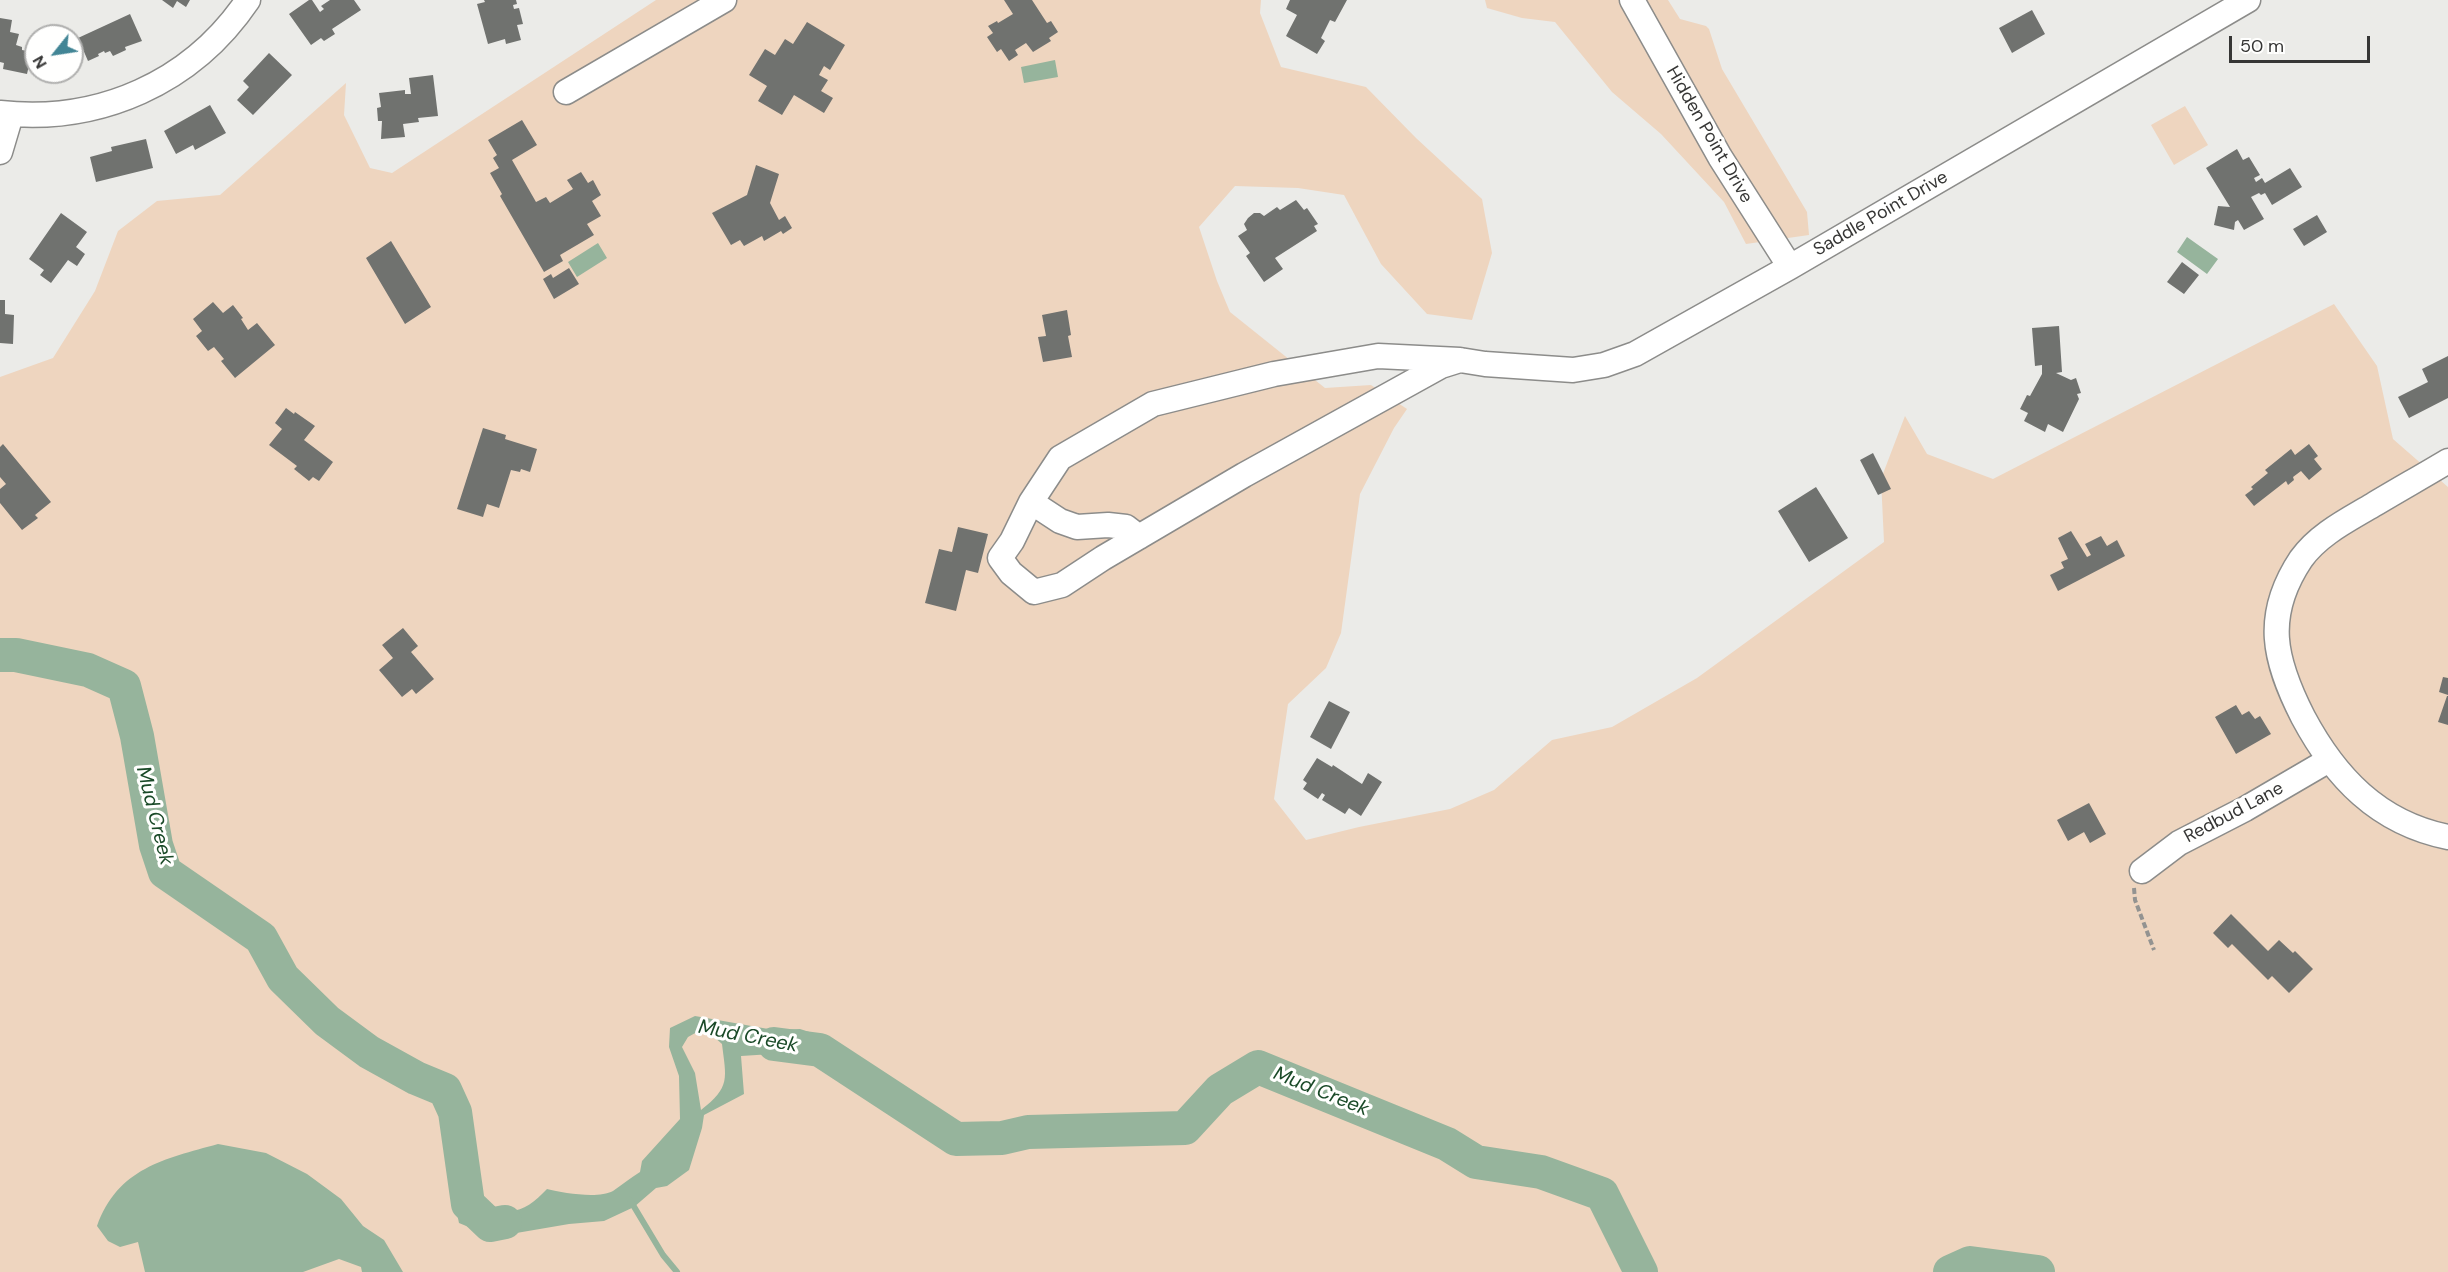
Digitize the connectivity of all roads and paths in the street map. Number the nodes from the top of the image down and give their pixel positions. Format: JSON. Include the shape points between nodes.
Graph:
{"nodes":[{"id":1,"x":248,"y":0,"type":"edge"},
{"id":2,"x":724,"y":0,"type":"edge"},
{"id":3,"x":1632,"y":0,"type":"edge"},
{"id":4,"x":2248,"y":0,"type":"edge"},
{"id":5,"x":567,"y":92,"type":"dead end"},
{"id":6,"x":6,"y":114,"type":"edge"},
{"id":7,"x":0,"y":152,"type":"edge"},
{"id":8,"x":1790,"y":267,"type":"junction"},
{"id":9,"x":1460,"y":360,"type":"junction"},
{"id":10,"x":2448,"y":461,"type":"edge"},
{"id":11,"x":1031,"y":501,"type":"junction"},
{"id":12,"x":1139,"y":537,"type":"junction"},
{"id":13,"x":2329,"y":760,"type":"junction"},
{"id":14,"x":2448,"y":837,"type":"edge"},
{"id":15,"x":2142,"y":871,"type":"joint"},
{"id":16,"x":2154,"y":950,"type":"dead end"}],
"edges":[{"from":1,"to":6,"type":"street","via":[[206,50],[148,89],[83,111],[49,116]]},
{"from":2,"to":5,"type":"street"},
{"from":3,"to":8,"type":"street","name":"Hidden Point Drive","via":[[1720,157]]},
{"from":4,"to":8,"type":"street","name":"Saddle Point Drive"},
{"from":6,"to":7,"type":"street"},
{"from":8,"to":9,"type":"street","name":"Saddle Point Drive","via":[[1635,354],[1611,363],[1573,370]]},
{"from":9,"to":11,"type":"street","name":"Saddle Point Drive","via":[[1378,356],[1274,374],[1153,404],[1060,458]]},
{"from":9,"to":12,"type":"street","via":[[1441,366]]},
{"from":10,"to":13,"type":"street","via":[[2327,533],[2302,558],[2285,588],[2277,622],[2280,664],[2289,689]]},
{"from":11,"to":12,"type":"street","via":[[1060,521],[1077,527],[1126,527]]},
{"from":11,"to":12,"type":"street","name":"Saddle Point Drive","via":[[1000,558],[1034,592],[1062,585]]},
{"from":13,"to":14,"type":"street","via":[[2352,787],[2381,809],[2413,826]]},
{"from":13,"to":15,"type":"street","name":"Redbud Lane","via":[[2180,843]]},
{"from":15,"to":16,"type":"path","via":[[2134,886],[2135,900]]}]}
